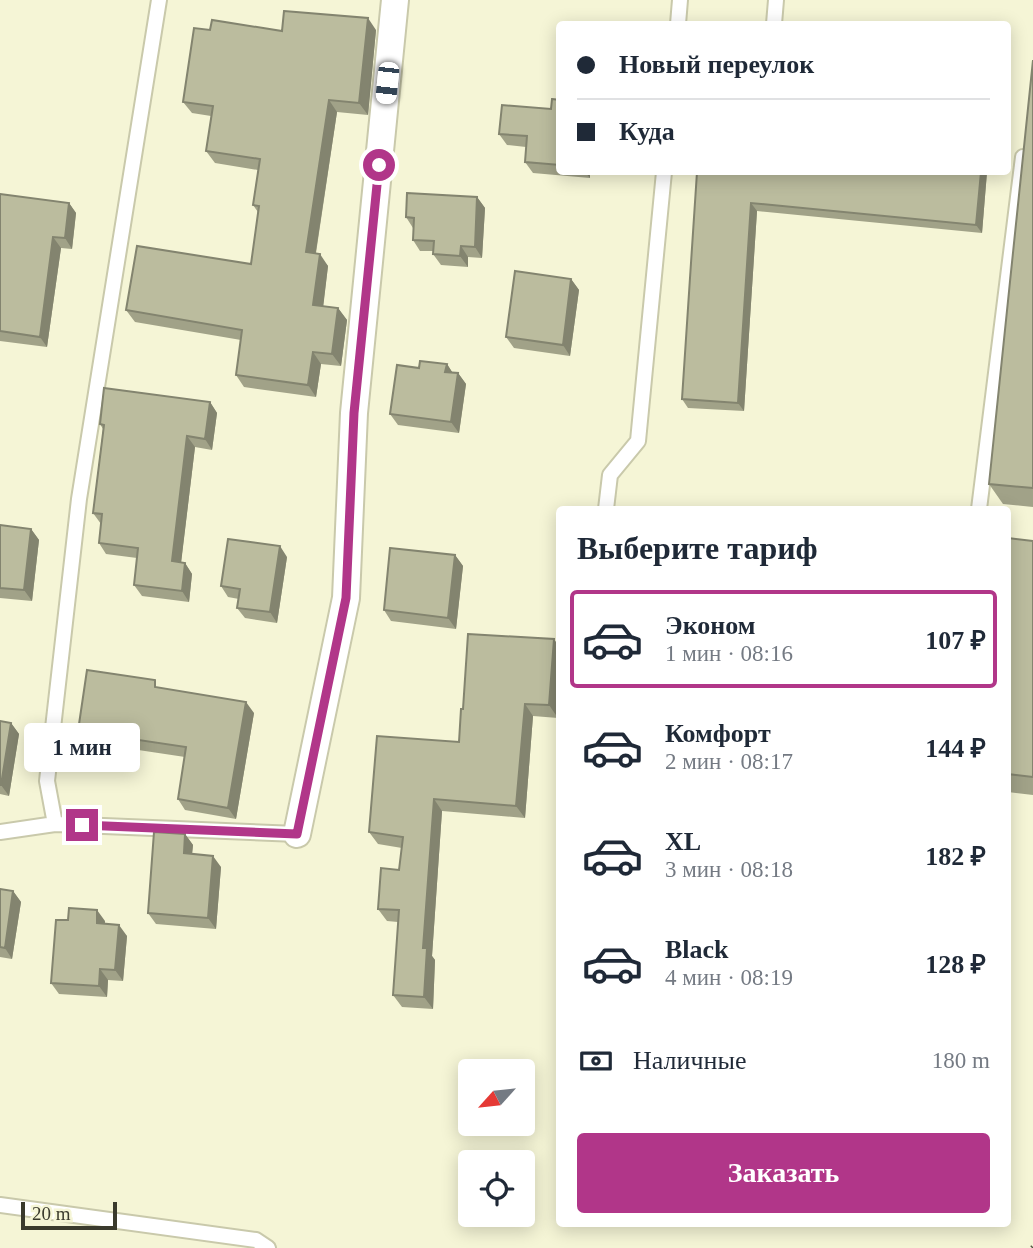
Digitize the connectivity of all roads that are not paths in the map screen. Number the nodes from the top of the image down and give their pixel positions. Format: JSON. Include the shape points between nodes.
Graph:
{"nodes":[{"id":1,"x":159,"y":0,"type":"edge"},
{"id":2,"x":395,"y":0,"type":"edge"},
{"id":3,"x":680,"y":0,"type":"edge"},
{"id":4,"x":776,"y":0,"type":"edge"},
{"id":5,"x":678,"y":21,"type":"edge"},
{"id":6,"x":774,"y":21,"type":"edge"},
{"id":7,"x":1024,"y":149,"type":"edge"},
{"id":8,"x":664,"y":175,"type":"edge"},
{"id":9,"x":606,"y":506,"type":"edge"},
{"id":10,"x":979,"y":506,"type":"edge"},
{"id":11,"x":55,"y":824,"type":"junction"},
{"id":12,"x":0,"y":832,"type":"edge"},
{"id":13,"x":297,"y":834,"type":"joint"},
{"id":14,"x":0,"y":1205,"type":"edge"},
{"id":15,"x":268,"y":1248,"type":"edge"}],
"edges":[{"from":1,"to":11,"type":"lane","via":[[79,499],[47,782]]},
{"from":2,"to":13,"type":"street","via":[[354,413],[346,598]]},
{"from":3,"to":5,"type":"lane"},
{"from":4,"to":6,"type":"lane"},
{"from":7,"to":10,"type":"lane"},
{"from":8,"to":9,"type":"lane","via":[[638,441],[610,475]]},
{"from":11,"to":12,"type":"lane"},
{"from":11,"to":13,"type":"lane"},
{"from":14,"to":15,"type":"lane","via":[[256,1240]]}]}
